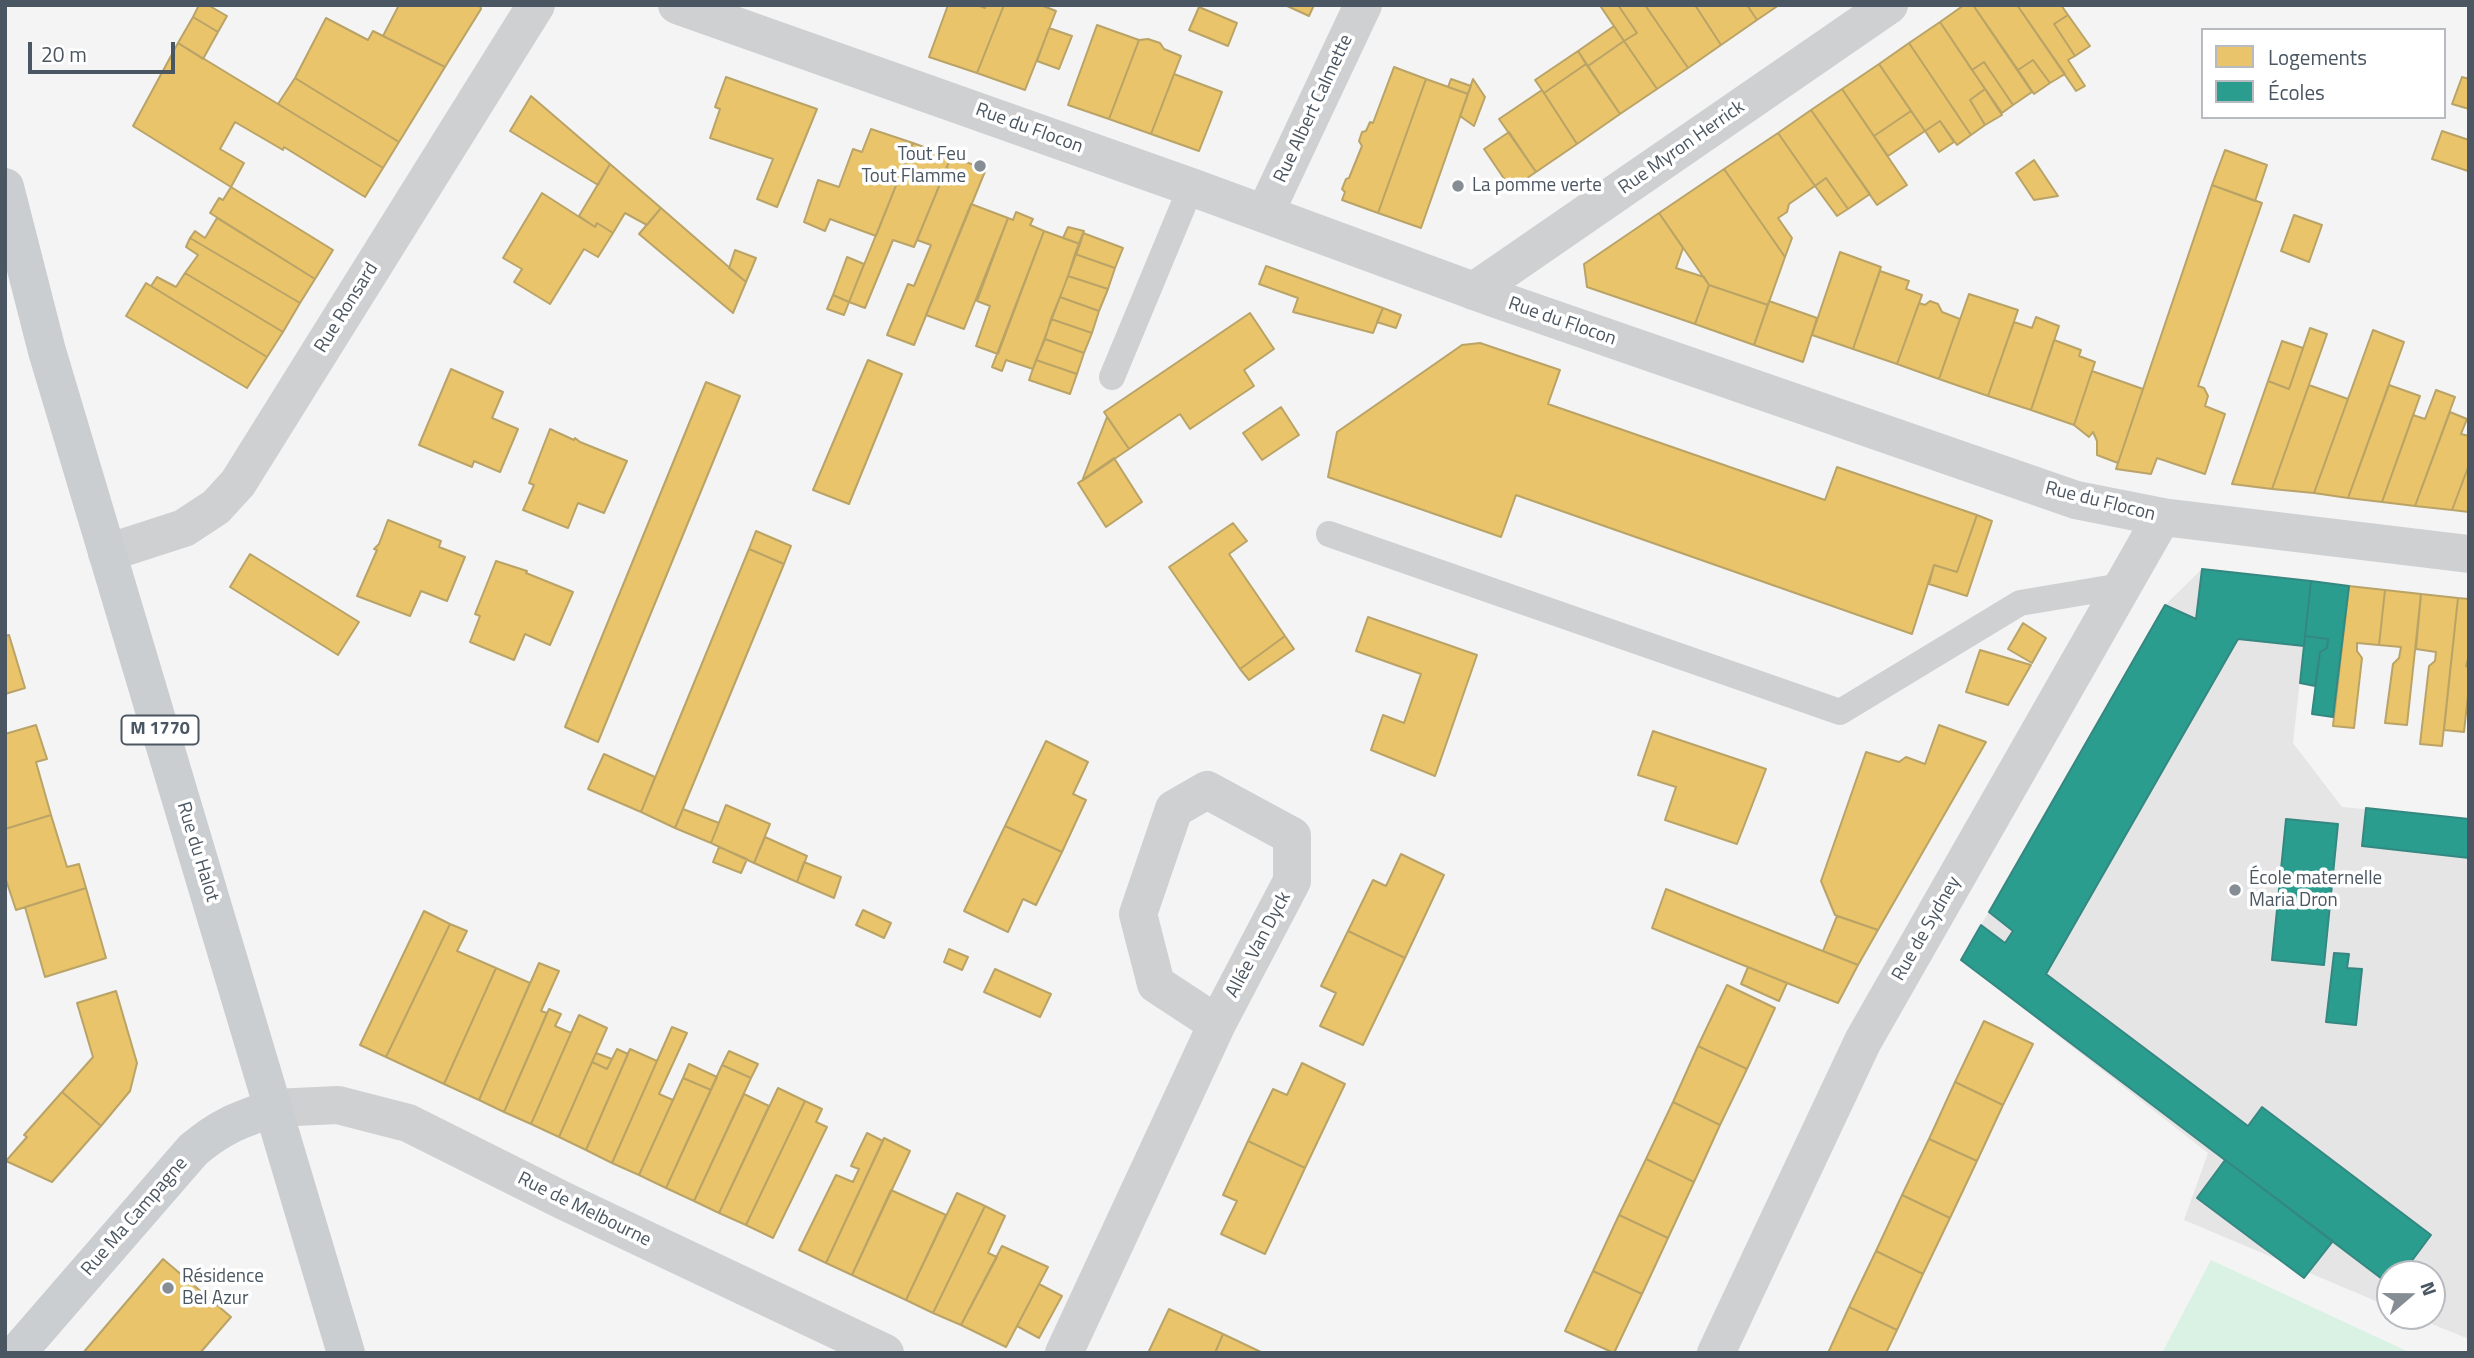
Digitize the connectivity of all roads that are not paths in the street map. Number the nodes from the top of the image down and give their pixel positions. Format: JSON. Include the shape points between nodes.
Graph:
{"nodes":[{"id":1,"x":536,"y":5,"type":"edge"},
{"id":2,"x":677,"y":5,"type":"edge"},
{"id":3,"x":1363,"y":5,"type":"edge"},
{"id":4,"x":1889,"y":5,"type":"edge"},
{"id":5,"x":5,"y":187,"type":"edge"},
{"id":6,"x":1191,"y":187,"type":"junction"},
{"id":7,"x":1265,"y":214,"type":"junction"},
{"id":8,"x":5,"y":242,"type":"edge"},
{"id":9,"x":1474,"y":291,"type":"junction"},
{"id":10,"x":47,"y":351,"type":"junction"},
{"id":11,"x":1112,"y":377,"type":"dead end"},
{"id":12,"x":2162,"y":517,"type":"junction"},
{"id":13,"x":1329,"y":534,"type":"dead end"},
{"id":14,"x":107,"y":553,"type":"junction"},
{"id":15,"x":2469,"y":554,"type":"edge"},
{"id":16,"x":2121,"y":586,"type":"junction"},
{"id":17,"x":1217,"y":1024,"type":"junction"},
{"id":18,"x":273,"y":1108,"type":"junction"},
{"id":19,"x":17,"y":1353,"type":"edge"},
{"id":20,"x":346,"y":1353,"type":"edge"},
{"id":21,"x":885,"y":1353,"type":"edge"},
{"id":22,"x":1064,"y":1353,"type":"edge"},
{"id":23,"x":1716,"y":1353,"type":"edge"}],
"edges":[{"from":1,"to":14,"type":"street","name":"Rue Ronsard","via":[[238,483],[216,507],[184,528]]},
{"from":2,"to":6,"type":"street","name":"Rue du Flocon"},
{"from":3,"to":7,"type":"street","name":"Rue Albert Calmette"},
{"from":4,"to":9,"type":"street","name":"Rue Myron Herrick"},
{"from":5,"to":10,"type":"main road","name":"Rue du Halot","number":"M 1770"},
{"from":6,"to":7,"type":"street","name":"Rue du Flocon"},
{"from":6,"to":11,"type":"lane"},
{"from":7,"to":9,"type":"street","name":"Rue du Flocon"},
{"from":8,"to":10,"type":"main road","name":"Rue du Halot","number":"M 1770"},
{"from":9,"to":12,"type":"street","name":"Rue du Flocon","via":[[2065,496]]},
{"from":10,"to":14,"type":"main road","name":"Rue du Halot","number":"M 1770"},
{"from":12,"to":15,"type":"street","name":"Rue du Flocon"},
{"from":12,"to":16,"type":"street","name":"Rue de Sydney"},
{"from":13,"to":16,"type":"lane","via":[[1840,712],[2020,603]]},
{"from":14,"to":18,"type":"main road","name":"Rue du Halot","number":"M 1770"},
{"from":16,"to":23,"type":"street","name":"Rue de Sydney","via":[[1863,1041]]},
{"from":17,"to":17,"type":"street","name":"Allée Van Dyck","via":[[1292,881],[1292,836],[1207,790],[1174,809],[1138,914],[1156,984]]},
{"from":17,"to":22,"type":"street","name":"Allée Van Dyck"},
{"from":18,"to":19,"type":"main road","name":"Rue Ma Campagne","via":[[233,1121],[193,1150]]},
{"from":18,"to":20,"type":"main road","name":"Rue du Halot","number":"M 1770"},
{"from":18,"to":21,"type":"street","name":"Rue de Melbourne","via":[[338,1105],[408,1123]]}]}
